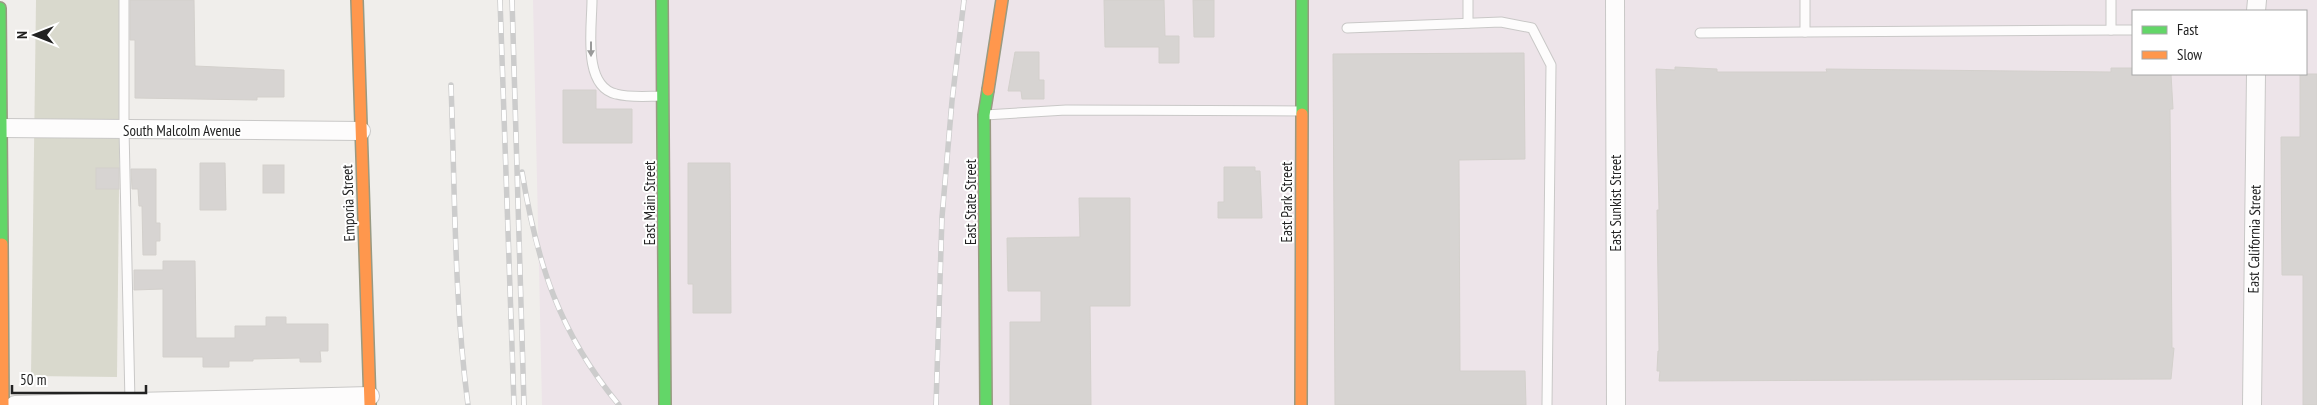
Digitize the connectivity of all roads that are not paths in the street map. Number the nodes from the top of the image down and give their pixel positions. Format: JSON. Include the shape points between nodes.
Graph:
{"nodes":[{"id":1,"x":124,"y":0,"type":"edge"},
{"id":2,"x":357,"y":0,"type":"edge"},
{"id":3,"x":592,"y":0,"type":"edge"},
{"id":4,"x":662,"y":0,"type":"edge"},
{"id":5,"x":1002,"y":0,"type":"edge"},
{"id":6,"x":1302,"y":0,"type":"edge"},
{"id":7,"x":1468,"y":0,"type":"edge"},
{"id":8,"x":1615,"y":0,"type":"edge"},
{"id":9,"x":1805,"y":0,"type":"edge"},
{"id":10,"x":2111,"y":0,"type":"edge"},
{"id":11,"x":0,"y":8,"type":"edge"},
{"id":12,"x":1468,"y":23,"type":"junction"},
{"id":13,"x":1347,"y":28,"type":"dead end"},
{"id":14,"x":2111,"y":30,"type":"junction"},
{"id":15,"x":2132,"y":30,"type":"edge"},
{"id":16,"x":1805,"y":32,"type":"junction"},
{"id":17,"x":1700,"y":33,"type":"dead end"},
{"id":18,"x":2256,"y":75,"type":"edge"},
{"id":19,"x":663,"y":96,"type":"junction"},
{"id":20,"x":1302,"y":111,"type":"junction"},
{"id":21,"x":984,"y":115,"type":"junction"},
{"id":22,"x":2,"y":128,"type":"junction"},
{"id":23,"x":124,"y":129,"type":"junction"},
{"id":24,"x":361,"y":131,"type":"junction"},
{"id":25,"x":1,"y":252,"type":"edge"},
{"id":26,"x":370,"y":400,"type":"edge"},
{"id":27,"x":130,"y":402,"type":"junction"},
{"id":28,"x":219,"y":403,"type":"edge"},
{"id":29,"x":3,"y":405,"type":"edge"},
{"id":30,"x":15,"y":405,"type":"edge"},
{"id":31,"x":665,"y":405,"type":"edge"},
{"id":32,"x":986,"y":405,"type":"edge"},
{"id":33,"x":1301,"y":405,"type":"edge"},
{"id":34,"x":1547,"y":405,"type":"edge"},
{"id":35,"x":1616,"y":405,"type":"edge"},
{"id":36,"x":2252,"y":405,"type":"edge"}],
"edges":[{"from":1,"to":23,"type":"lane"},
{"from":2,"to":24,"type":"street","name":"Emporia Street"},
{"from":3,"to":19,"type":"lane","one_way":true,"via":[[591,62],[596,79],[607,91],[616,94]]},
{"from":4,"to":19,"type":"street","name":"East Main Street"},
{"from":5,"to":21,"type":"street","name":"East State Street"},
{"from":6,"to":20,"type":"street","name":"East Park Street"},
{"from":7,"to":12,"type":"lane"},
{"from":8,"to":35,"type":"street","name":"East Sunkist Street"},
{"from":9,"to":16,"type":"lane"},
{"from":10,"to":14,"type":"lane"},
{"from":11,"to":22,"type":"street"},
{"from":12,"to":13,"type":"lane"},
{"from":12,"to":34,"type":"lane","via":[[1502,22],[1532,28],[1552,65]]},
{"from":14,"to":15,"type":"lane"},
{"from":14,"to":16,"type":"lane"},
{"from":16,"to":17,"type":"lane"},
{"from":18,"to":36,"type":"street","name":"East California Street"},
{"from":19,"to":31,"type":"street","name":"East Main Street"},
{"from":20,"to":21,"type":"lane","via":[[1066,110]]},
{"from":20,"to":33,"type":"street","name":"East Park Street"},
{"from":21,"to":32,"type":"street","name":"East State Street"},
{"from":22,"to":23,"type":"street","name":"South Malcolm Avenue"},
{"from":22,"to":25,"type":"street"},
{"from":23,"to":24,"type":"street","name":"South Malcolm Avenue"},
{"from":23,"to":27,"type":"lane"},
{"from":24,"to":26,"type":"street","name":"Emporia Street"},
{"from":25,"to":29,"type":"street"},
{"from":26,"to":28,"type":"street"},
{"from":27,"to":28,"type":"street"},
{"from":27,"to":30,"type":"street"}]}
